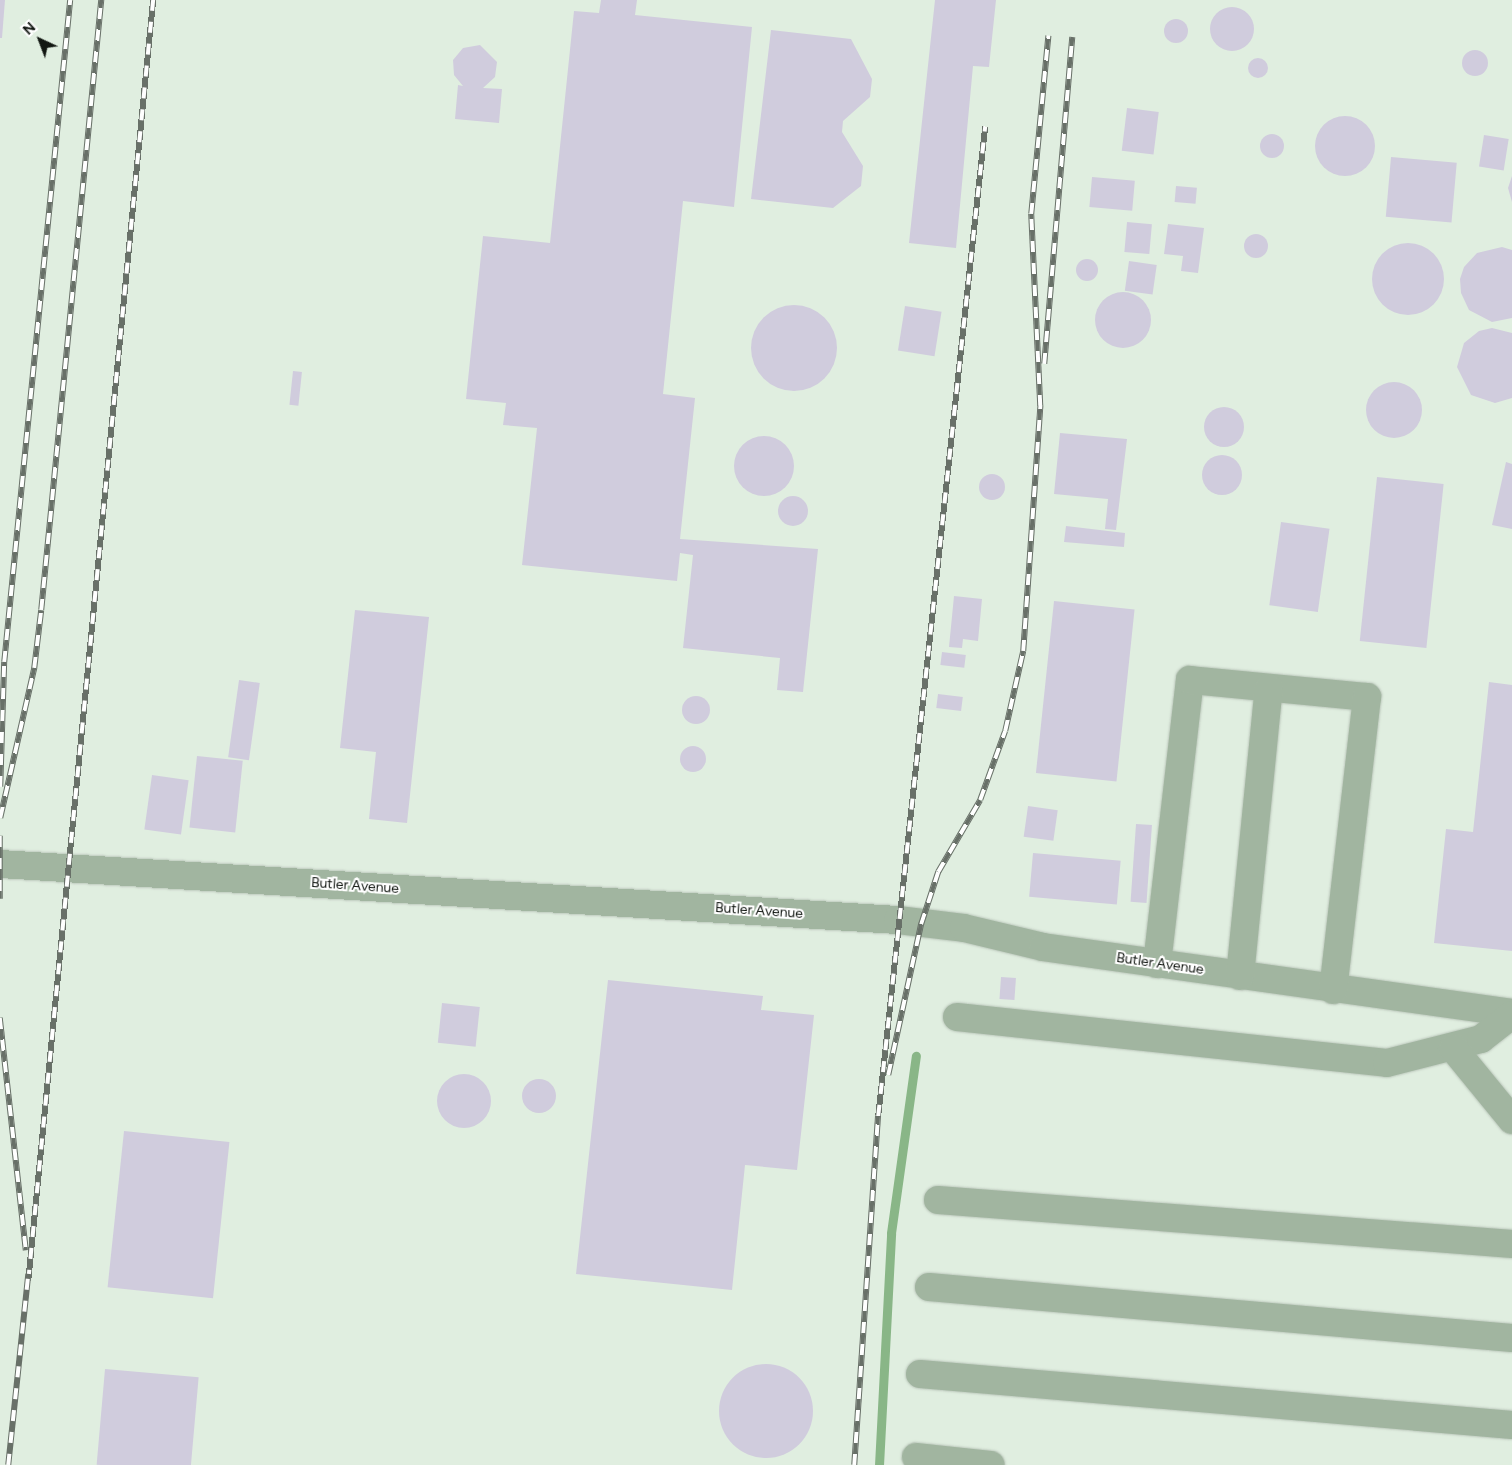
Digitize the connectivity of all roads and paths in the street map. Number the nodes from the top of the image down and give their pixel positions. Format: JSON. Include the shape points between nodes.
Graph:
{"nodes":[{"id":1,"x":1268,"y":688,"type":"junction"},
{"id":2,"x":0,"y":864,"type":"edge"},
{"id":3,"x":1157,"y":964,"type":"junction"},
{"id":4,"x":1240,"y":976,"type":"junction"},
{"id":5,"x":1334,"y":990,"type":"junction"},
{"id":6,"x":1512,"y":1014,"type":"edge"},
{"id":7,"x":958,"y":1018,"type":"dead end"},
{"id":8,"x":1453,"y":1048,"type":"junction"},
{"id":9,"x":1512,"y":1120,"type":"edge"},
{"id":10,"x":938,"y":1200,"type":"dead end"},
{"id":11,"x":1512,"y":1244,"type":"edge"},
{"id":12,"x":929,"y":1287,"type":"dead end"},
{"id":13,"x":1512,"y":1338,"type":"edge"},
{"id":14,"x":920,"y":1374,"type":"dead end"},
{"id":15,"x":1512,"y":1426,"type":"edge"},
{"id":16,"x":916,"y":1457,"type":"dead end"},
{"id":17,"x":991,"y":1465,"type":"edge"}],
"edges":[{"from":1,"to":3,"type":"street","via":[[1190,680]]},
{"from":1,"to":4,"type":"street"},
{"from":1,"to":5,"type":"street","via":[[1367,697]]},
{"from":2,"to":3,"type":"street","name":"Butler Avenue","via":[[898,920],[964,928],[1043,947]]},
{"from":3,"to":4,"type":"street","name":"Butler Avenue"},
{"from":4,"to":5,"type":"street","name":"Butler Avenue"},
{"from":5,"to":6,"type":"street","name":"Butler Avenue"},
{"from":6,"to":8,"type":"street","via":[[1481,1039]]},
{"from":7,"to":8,"type":"street","via":[[1387,1063]]},
{"from":8,"to":9,"type":"street"},
{"from":10,"to":11,"type":"street"},
{"from":12,"to":13,"type":"street"},
{"from":14,"to":15,"type":"street"},
{"from":16,"to":17,"type":"street"}]}
